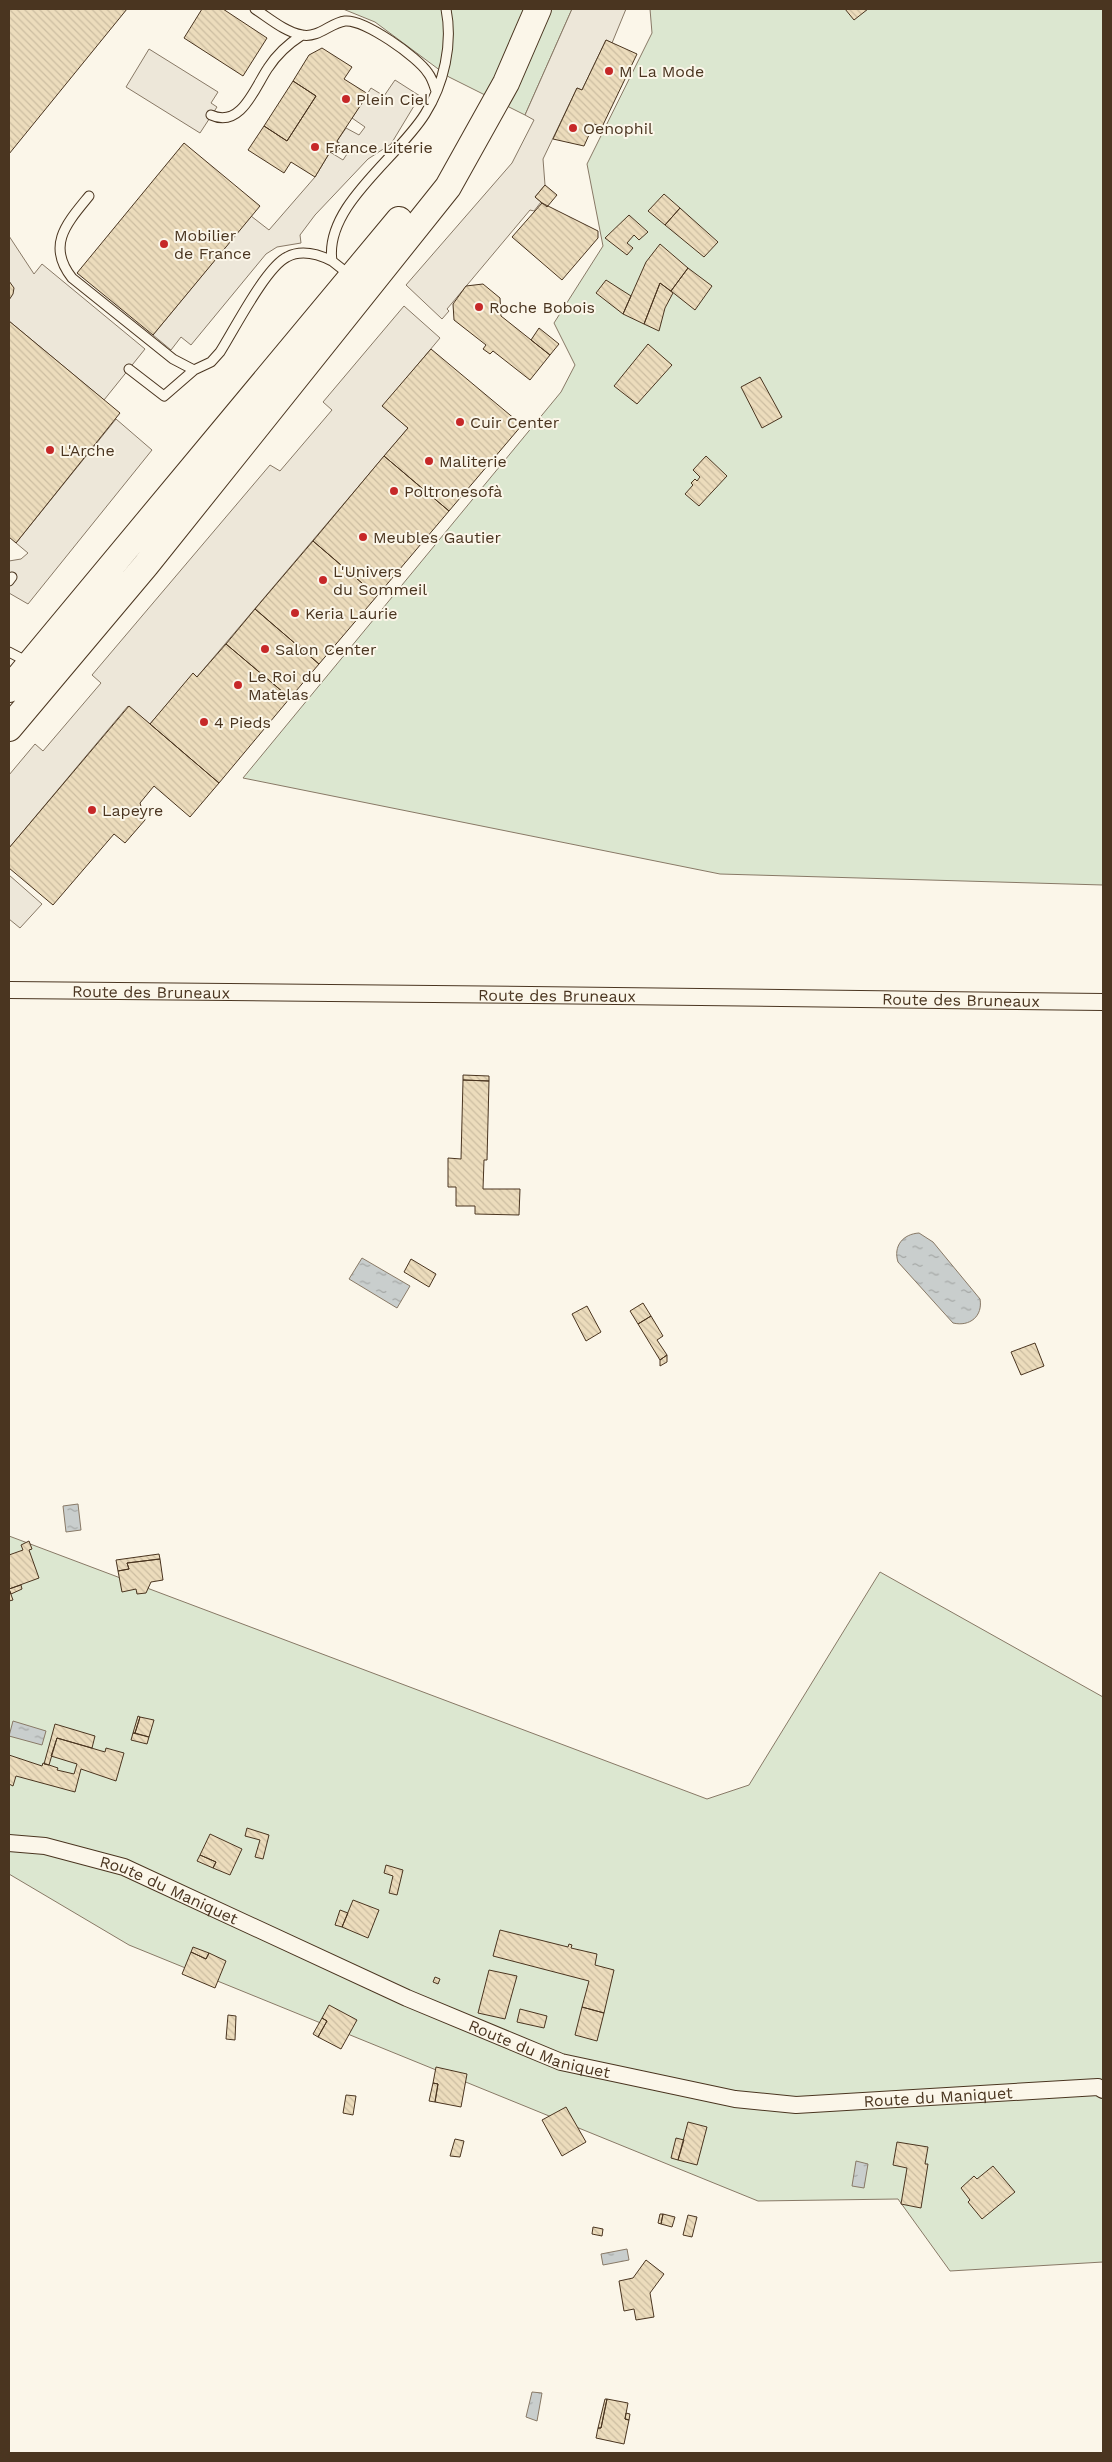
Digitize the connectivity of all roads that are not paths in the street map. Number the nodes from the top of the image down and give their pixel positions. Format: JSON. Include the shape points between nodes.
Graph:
{"nodes":[{"id":1,"x":255,"y":9,"type":"edge"},
{"id":2,"x":446,"y":9,"type":"edge"},
{"id":3,"x":538,"y":9,"type":"edge"},
{"id":4,"x":302,"y":35,"type":"junction"},
{"id":5,"x":436,"y":90,"type":"junction"},
{"id":6,"x":211,"y":115,"type":"dead end"},
{"id":7,"x":88,"y":196,"type":"dead end"},
{"id":8,"x":350,"y":276,"type":"junction"},
{"id":9,"x":129,"y":369,"type":"dead end"},
{"id":10,"x":194,"y":370,"type":"junction"},
{"id":11,"x":19,"y":658,"type":"edge"},
{"id":12,"x":9,"y":689,"type":"edge"},
{"id":13,"x":9,"y":728,"type":"edge"},
{"id":14,"x":9,"y":990,"type":"edge"},
{"id":15,"x":1103,"y":1002,"type":"edge"},
{"id":16,"x":9,"y":1843,"type":"edge"},
{"id":17,"x":1103,"y":2090,"type":"edge"}],
"edges":[{"from":1,"to":4,"type":"lane"},
{"from":2,"to":5,"type":"lane","via":[[446,63]]},
{"from":3,"to":8,"type":"main road","via":[[506,83],[480,127]]},
{"from":4,"to":5,"type":"lane","via":[[318,34],[345,21],[358,23],[416,59],[428,72]]},
{"from":4,"to":6,"type":"lane","via":[[287,44],[268,67],[239,112],[230,118],[220,119]]},
{"from":5,"to":8,"type":"lane","via":[[425,115],[343,212],[331,241]]},
{"from":7,"to":10,"type":"lane","via":[[66,226],[59,246],[62,265],[72,278],[173,359]]},
{"from":8,"to":10,"type":"lane","via":[[319,254],[300,253],[287,257],[267,278],[220,352],[211,362]]},
{"from":8,"to":11,"type":"main road"},
{"from":8,"to":13,"type":"main road","via":[[146,565]]},
{"from":9,"to":10,"type":"lane","via":[[164,396]]},
{"from":11,"to":12,"type":"main road"},
{"from":14,"to":15,"type":"street","name":"Route des Bruneaux"},
{"from":16,"to":17,"type":"street","name":"Route du Maniquet","via":[[45,1846],[124,1867],[406,1998],[561,2062],[735,2099],[796,2105],[1098,2087]]}]}
